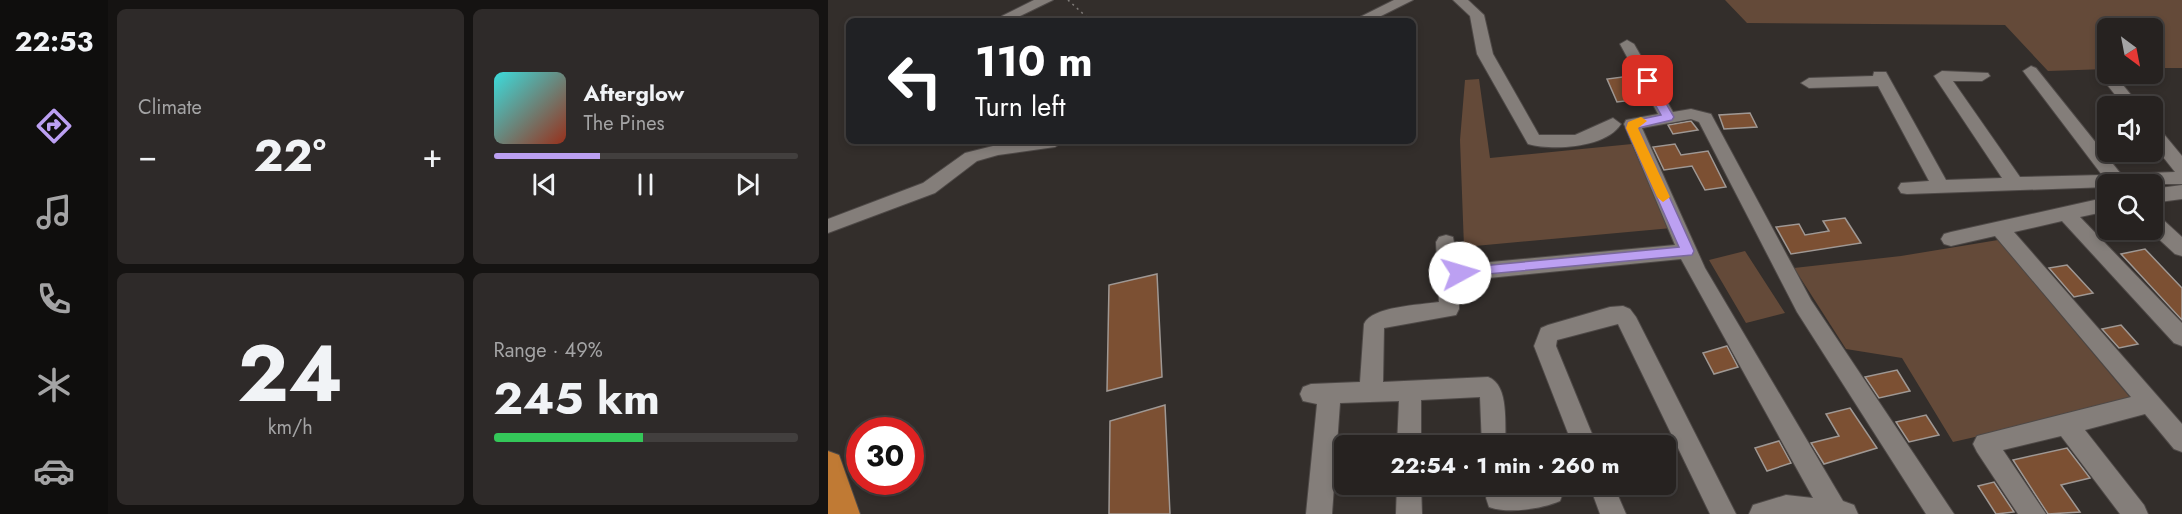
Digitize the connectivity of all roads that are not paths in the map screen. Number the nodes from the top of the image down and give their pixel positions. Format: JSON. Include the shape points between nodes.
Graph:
{"nodes":[{"id":1,"x":1046,"y":0,"type":"edge"},
{"id":2,"x":1406,"y":0,"type":"edge"},
{"id":3,"x":1460,"y":0,"type":"edge"},
{"id":4,"x":1009,"y":16,"type":"dead end"},
{"id":5,"x":1366,"y":18,"type":"edge"},
{"id":6,"x":1627,"y":44,"type":"dead end"},
{"id":7,"x":2031,"y":71,"type":"dead end"},
{"id":8,"x":1982,"y":76,"type":"dead end"},
{"id":9,"x":1809,"y":83,"type":"dead end"},
{"id":10,"x":2115,"y":84,"type":"edge"},
{"id":11,"x":2124,"y":96,"type":"edge"},
{"id":12,"x":1668,"y":117,"type":"junction"},
{"id":13,"x":1613,"y":124,"type":"dead end"},
{"id":14,"x":1033,"y":144,"type":"edge"},
{"id":15,"x":2163,"y":145,"type":"edge"},
{"id":16,"x":2182,"y":168,"type":"edge"},
{"id":17,"x":2111,"y":174,"type":"edge"},
{"id":18,"x":2182,"y":178,"type":"edge"},
{"id":19,"x":2163,"y":179,"type":"edge"},
{"id":20,"x":2097,"y":182,"type":"edge"},
{"id":21,"x":2015,"y":184,"type":"junction"},
{"id":22,"x":1941,"y":187,"type":"junction"},
{"id":23,"x":1907,"y":188,"type":"dead end"},
{"id":24,"x":2182,"y":192,"type":"edge"},
{"id":25,"x":2163,"y":195,"type":"edge"},
{"id":26,"x":2097,"y":206,"type":"edge"},
{"id":27,"x":2065,"y":213,"type":"junction"},
{"id":28,"x":828,"y":226,"type":"edge"},
{"id":29,"x":2000,"y":228,"type":"junction"},
{"id":30,"x":2163,"y":231,"type":"edge"},
{"id":31,"x":1951,"y":239,"type":"dead end"},
{"id":32,"x":1446,"y":242,"type":"dead end"},
{"id":33,"x":2182,"y":249,"type":"edge"},
{"id":34,"x":1687,"y":251,"type":"junction"},
{"id":35,"x":1449,"y":274,"type":"junction"},
{"id":36,"x":2182,"y":337,"type":"edge"},
{"id":37,"x":1410,"y":390,"type":"junction"},
{"id":38,"x":1371,"y":392,"type":"junction"},
{"id":39,"x":2150,"y":403,"type":"junction"},
{"id":40,"x":2066,"y":424,"type":"junction"},
{"id":41,"x":1409,"y":435,"type":"edge"},
{"id":42,"x":1493,"y":435,"type":"edge"},
{"id":43,"x":1581,"y":435,"type":"edge"},
{"id":44,"x":2182,"y":441,"type":"edge"},
{"id":45,"x":828,"y":466,"type":"edge"},
{"id":46,"x":1409,"y":495,"type":"edge"},
{"id":47,"x":1533,"y":495,"type":"edge"},
{"id":48,"x":1605,"y":495,"type":"edge"},
{"id":49,"x":1498,"y":499,"type":"edge"},
{"id":50,"x":844,"y":514,"type":"edge"},
{"id":51,"x":1319,"y":514,"type":"edge"},
{"id":52,"x":1409,"y":514,"type":"edge"},
{"id":53,"x":1613,"y":514,"type":"edge"},
{"id":54,"x":1724,"y":514,"type":"edge"},
{"id":55,"x":1762,"y":514,"type":"edge"},
{"id":56,"x":1839,"y":514,"type":"edge"},
{"id":57,"x":1941,"y":514,"type":"edge"},
{"id":58,"x":2033,"y":514,"type":"edge"},
{"id":59,"x":2135,"y":514,"type":"edge"}],
"edges":[{"from":1,"to":4,"type":"street"},
{"from":2,"to":5,"type":"street"},
{"from":3,"to":13,"type":"street","via":[[1477,15],[1485,54],[1534,140],[1560,143],[1590,139]]},
{"from":6,"to":12,"type":"street"},
{"from":7,"to":17,"type":"street"},
{"from":8,"to":21,"type":"street","via":[[1942,76]]},
{"from":9,"to":22,"type":"street","via":[[1881,78]]},
{"from":10,"to":11,"type":"street"},
{"from":12,"to":34,"type":"street","via":[[1638,122],[1632,128]]},
{"from":12,"to":57,"type":"street","via":[[1691,114],[1705,118],[1804,306]]},
{"from":14,"to":28,"type":"street","via":[[971,157],[929,188]]},
{"from":15,"to":16,"type":"street"},
{"from":18,"to":19,"type":"street"},
{"from":20,"to":21,"type":"street"},
{"from":21,"to":22,"type":"street"},
{"from":22,"to":23,"type":"street"},
{"from":24,"to":25,"type":"street"},
{"from":26,"to":27,"type":"street"},
{"from":27,"to":29,"type":"street"},
{"from":27,"to":36,"type":"street"},
{"from":29,"to":31,"type":"street"},
{"from":29,"to":39,"type":"street"},
{"from":30,"to":33,"type":"street"},
{"from":32,"to":35,"type":"street"},
{"from":34,"to":35,"type":"street"},
{"from":34,"to":56,"type":"street"},
{"from":35,"to":38,"type":"street","via":[[1449,309],[1374,324]]},
{"from":37,"to":38,"type":"street"},
{"from":37,"to":41,"type":"street"},
{"from":37,"to":42,"type":"street","via":[[1488,387]]},
{"from":38,"to":51,"type":"street","via":[[1320,394]]},
{"from":39,"to":40,"type":"street"},
{"from":39,"to":44,"type":"street"},
{"from":40,"to":58,"type":"street","via":[[1985,444]]},
{"from":40,"to":59,"type":"street"},
{"from":43,"to":54,"type":"street","via":[[1545,346],[1548,334],[1623,315]]},
{"from":45,"to":50,"type":"main road"},
{"from":46,"to":52,"type":"street"},
{"from":47,"to":49,"type":"street"},
{"from":48,"to":53,"type":"street"},
{"from":55,"to":56,"type":"street","via":[[1786,507]]}]}
